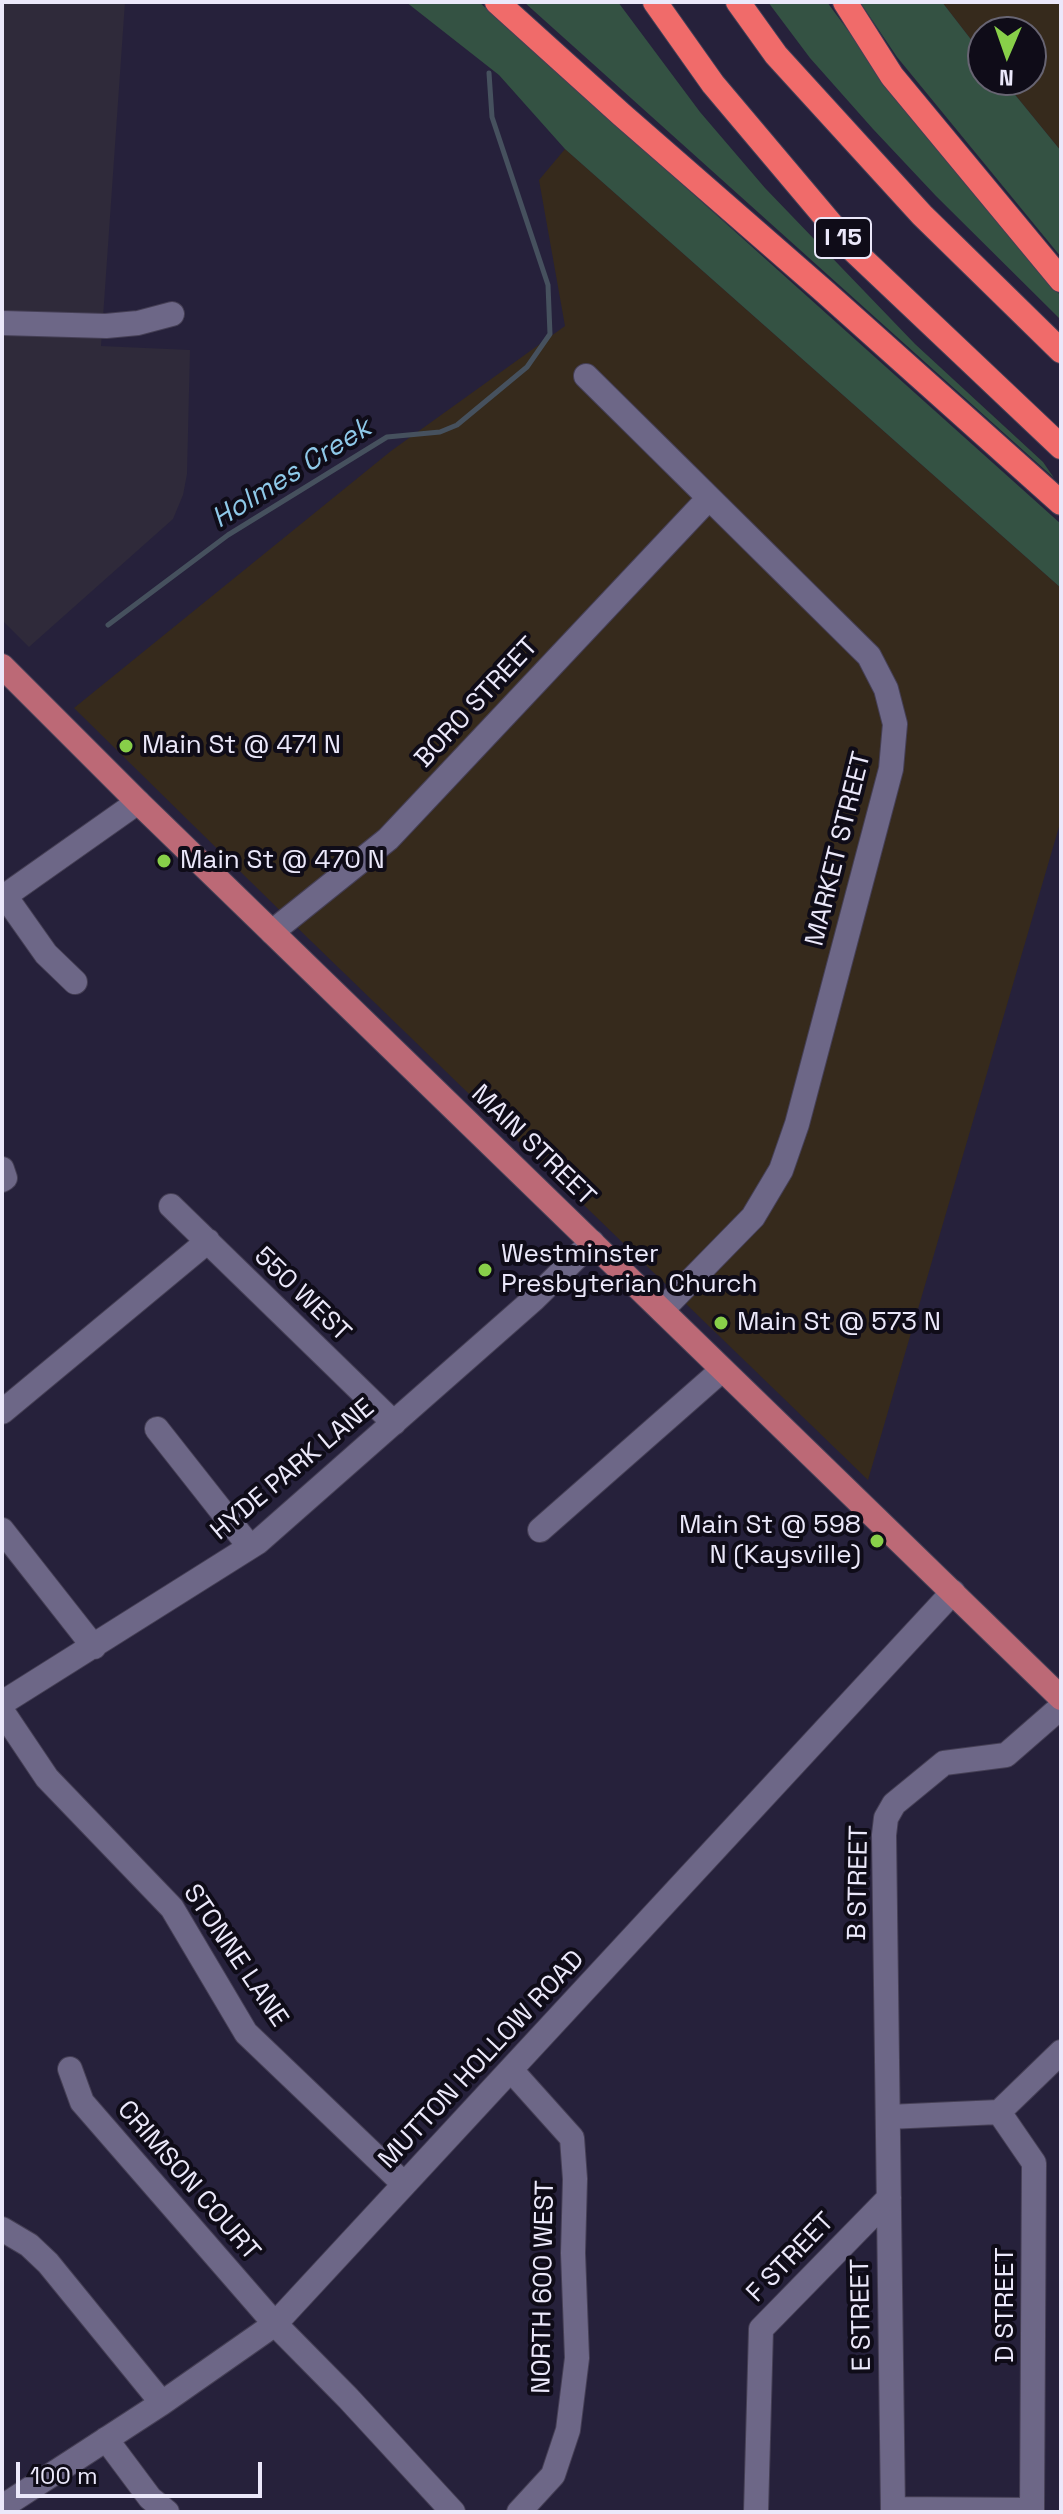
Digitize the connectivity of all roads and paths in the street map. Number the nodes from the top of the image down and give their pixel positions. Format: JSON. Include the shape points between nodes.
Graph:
{"nodes":[{"id":1,"x":497,"y":2,"type":"edge"},
{"id":2,"x":655,"y":2,"type":"edge"},
{"id":3,"x":738,"y":2,"type":"edge"},
{"id":4,"x":845,"y":2,"type":"edge"},
{"id":5,"x":1061,"y":280,"type":"edge"},
{"id":6,"x":172,"y":314,"type":"dead end"},
{"id":7,"x":2,"y":323,"type":"edge"},
{"id":8,"x":1061,"y":351,"type":"edge"},
{"id":9,"x":586,"y":376,"type":"dead end"},
{"id":10,"x":1061,"y":447,"type":"edge"},
{"id":11,"x":709,"y":498,"type":"junction"},
{"id":12,"x":1061,"y":503,"type":"edge"},
{"id":13,"x":2,"y":666,"type":"edge"},
{"id":14,"x":138,"y":802,"type":"junction"},
{"id":15,"x":4,"y":897,"type":"edge"},
{"id":16,"x":272,"y":932,"type":"junction"},
{"id":17,"x":75,"y":982,"type":"dead end"},
{"id":18,"x":2,"y":1169,"type":"edge"},
{"id":19,"x":2,"y":1180,"type":"edge"},
{"id":20,"x":171,"y":1206,"type":"dead end"},
{"id":21,"x":208,"y":1241,"type":"junction"},
{"id":22,"x":592,"y":1242,"type":"junction"},
{"id":23,"x":662,"y":1310,"type":"junction"},
{"id":24,"x":722,"y":1370,"type":"junction"},
{"id":25,"x":2,"y":1412,"type":"edge"},
{"id":26,"x":394,"y":1423,"type":"junction"},
{"id":27,"x":157,"y":1429,"type":"dead end"},
{"id":28,"x":2,"y":1530,"type":"edge"},
{"id":29,"x":540,"y":1530,"type":"dead end"},
{"id":30,"x":250,"y":1547,"type":"junction"},
{"id":31,"x":953,"y":1592,"type":"junction"},
{"id":32,"x":94,"y":1647,"type":"junction"},
{"id":33,"x":1061,"y":1698,"type":"edge"},
{"id":34,"x":2,"y":1703,"type":"edge"},
{"id":35,"x":1061,"y":1707,"type":"edge"},
{"id":36,"x":2,"y":1711,"type":"edge"},
{"id":37,"x":1061,"y":2052,"type":"edge"},
{"id":38,"x":70,"y":2069,"type":"dead end"},
{"id":39,"x":511,"y":2070,"type":"junction"},
{"id":40,"x":999,"y":2112,"type":"junction"},
{"id":41,"x":888,"y":2117,"type":"junction"},
{"id":42,"x":404,"y":2184,"type":"junction"},
{"id":43,"x":889,"y":2198,"type":"junction"},
{"id":44,"x":2,"y":2229,"type":"edge"},
{"id":45,"x":275,"y":2324,"type":"junction"},
{"id":46,"x":162,"y":2403,"type":"junction"},
{"id":47,"x":106,"y":2439,"type":"junction"},
{"id":48,"x":2,"y":2507,"type":"edge"},
{"id":49,"x":893,"y":2510,"type":"edge"},
{"id":50,"x":1034,"y":2511,"type":"edge"},
{"id":51,"x":167,"y":2512,"type":"edge"},
{"id":52,"x":453,"y":2512,"type":"edge"},
{"id":53,"x":519,"y":2512,"type":"edge"},
{"id":54,"x":756,"y":2512,"type":"edge"}],
"edges":[{"from":1,"to":12,"type":"highway"},
{"from":2,"to":10,"type":"highway","number":"I 15","via":[[713,84],[853,250]]},
{"from":3,"to":8,"type":"highway","via":[[776,55],[922,215]]},
{"from":4,"to":5,"type":"highway","via":[[892,76]]},
{"from":6,"to":7,"type":"street","via":[[106,326]]},
{"from":9,"to":11,"type":"street","name":"MARKET STREET"},
{"from":11,"to":16,"type":"street","name":"BORO STREET","via":[[388,839]]},
{"from":11,"to":23,"type":"street","name":"MARKET STREET","via":[[869,656],[886,689],[895,724],[891,769],[781,1170],[753,1217]]},
{"from":13,"to":14,"type":"main road","name":"MAIN STREET"},
{"from":14,"to":15,"type":"street"},
{"from":14,"to":16,"type":"main road","name":"MAIN STREET"},
{"from":15,"to":17,"type":"street","via":[[40,947]]},
{"from":16,"to":22,"type":"main road","name":"MAIN STREET"},
{"from":18,"to":19,"type":"street"},
{"from":20,"to":21,"type":"street","name":"550 WEST"},
{"from":21,"to":25,"type":"street"},
{"from":21,"to":26,"type":"street","name":"550 WEST"},
{"from":22,"to":23,"type":"main road","name":"MAIN STREET"},
{"from":22,"to":26,"type":"street","name":"HYDE PARK LANE"},
{"from":23,"to":24,"type":"main road","name":"MAIN STREET"},
{"from":24,"to":29,"type":"street"},
{"from":24,"to":31,"type":"main road","name":"MAIN STREET"},
{"from":26,"to":30,"type":"street","name":"HYDE PARK LANE"},
{"from":27,"to":30,"type":"street"},
{"from":28,"to":32,"type":"street"},
{"from":30,"to":32,"type":"street","name":"HYDE PARK LANE"},
{"from":31,"to":33,"type":"main road","name":"MAIN STREET"},
{"from":31,"to":39,"type":"street","name":"MUTTON HOLLOW ROAD"},
{"from":32,"to":34,"type":"street","name":"HYDE PARK LANE"},
{"from":35,"to":41,"type":"street","name":"B STREET","via":[[1006,1755],[944,1763],[894,1804],[886,1818]]},
{"from":36,"to":42,"type":"street","name":"STONNE LANE","via":[[47,1778],[172,1908],[246,2033]]},
{"from":37,"to":40,"type":"street"},
{"from":38,"to":45,"type":"street","name":"CRIMSON COURT","via":[[82,2102]]},
{"from":39,"to":42,"type":"street","name":"MUTTON HOLLOW ROAD"},
{"from":39,"to":53,"type":"street","name":"NORTH 600 WEST","via":[[572,2138],[575,2179],[577,2358],[568,2430],[553,2475]]},
{"from":40,"to":41,"type":"street"},
{"from":40,"to":50,"type":"street","name":"D STREET","via":[[1034,2163]]},
{"from":41,"to":43,"type":"street","name":"E STREET"},
{"from":42,"to":45,"type":"street","name":"MUTTON HOLLOW ROAD"},
{"from":43,"to":49,"type":"street","name":"E STREET"},
{"from":43,"to":54,"type":"street","name":"F STREET","via":[[761,2329]]},
{"from":44,"to":46,"type":"street","via":[[48,2263]]},
{"from":45,"to":46,"type":"street","name":"MUTTON HOLLOW ROAD"},
{"from":45,"to":52,"type":"street","name":"CRIMSON COURT"},
{"from":46,"to":47,"type":"street","name":"MUTTON HOLLOW ROAD"},
{"from":47,"to":48,"type":"street","name":"MUTTON HOLLOW ROAD"},
{"from":47,"to":51,"type":"street","via":[[150,2498]]},
{"from":49,"to":50,"type":"street"}]}
